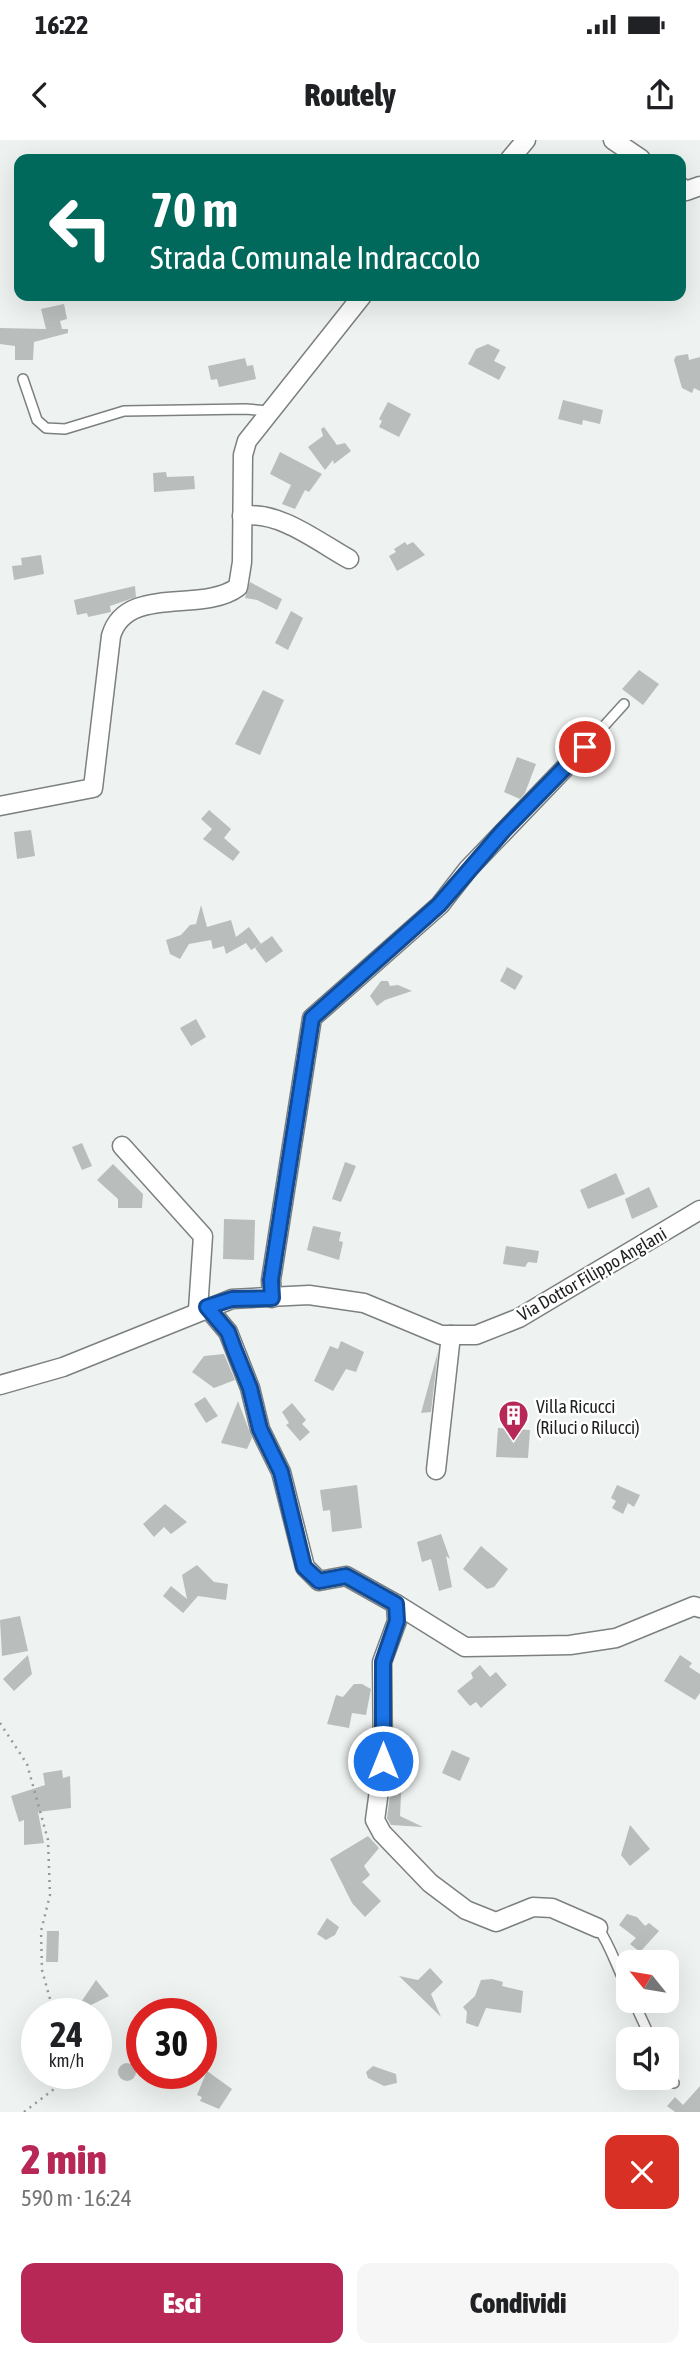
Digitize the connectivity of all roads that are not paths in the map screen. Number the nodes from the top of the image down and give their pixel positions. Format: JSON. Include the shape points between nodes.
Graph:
{"nodes":[{"id":1,"x":526,"y":140,"type":"edge"},
{"id":2,"x":613,"y":140,"type":"edge"},
{"id":3,"x":514,"y":154,"type":"edge"},
{"id":4,"x":634,"y":154,"type":"edge"},
{"id":5,"x":358,"y":301,"type":"edge"},
{"id":6,"x":23,"y":379,"type":"dead end"},
{"id":7,"x":271,"y":412,"type":"junction"},
{"id":8,"x":242,"y":516,"type":"junction"},
{"id":9,"x":349,"y":559,"type":"dead end"},
{"id":10,"x":624,"y":704,"type":"dead end"},
{"id":11,"x":585,"y":747,"type":"joint"},
{"id":12,"x":0,"y":806,"type":"edge"},
{"id":13,"x":122,"y":1146,"type":"dead end"},
{"id":14,"x":700,"y":1210,"type":"edge"},
{"id":15,"x":272,"y":1298,"type":"junction"},
{"id":16,"x":202,"y":1308,"type":"junction"},
{"id":17,"x":451,"y":1335,"type":"junction"},
{"id":18,"x":0,"y":1385,"type":"edge"},
{"id":19,"x":436,"y":1470,"type":"dead end"},
{"id":20,"x":396,"y":1604,"type":"junction"},
{"id":21,"x":700,"y":1608,"type":"edge"},
{"id":22,"x":598,"y":1928,"type":"joint"},
{"id":23,"x":616,"y":1967,"type":"edge"}],
"edges":[{"from":1,"to":3,"type":"street"},
{"from":2,"to":4,"type":"street"},
{"from":5,"to":7,"type":"street"},
{"from":6,"to":7,"type":"lane","via":[[37,420],[46,428],[65,429],[124,411],[246,408]]},
{"from":7,"to":8,"type":"street","via":[[251,435],[243,455]]},
{"from":8,"to":9,"type":"street","via":[[258,513],[276,519]]},
{"from":8,"to":12,"type":"street","via":[[238,587],[226,597],[135,608],[115,621],[93,788]]},
{"from":10,"to":11,"type":"lane"},
{"from":11,"to":15,"type":"street","via":[[439,905],[312,1018],[271,1280]]},
{"from":13,"to":16,"type":"street","via":[[203,1236]]},
{"from":14,"to":17,"type":"street","name":"Via Dottor Filippo Anglani","via":[[519,1318],[476,1335]]},
{"from":15,"to":16,"type":"street","name":"Via Dottor Filippo Anglani","via":[[232,1299]]},
{"from":15,"to":17,"type":"street","name":"Via Dottor Filippo Anglani","via":[[309,1295],[364,1303]]},
{"from":16,"to":18,"type":"street","name":"Via Dottor Filippo Anglani","via":[[64,1367]]},
{"from":16,"to":20,"type":"street","via":[[228,1332],[260,1429],[281,1472],[304,1567],[319,1581],[346,1576]]},
{"from":17,"to":19,"type":"street"},
{"from":20,"to":21,"type":"street","via":[[465,1647],[570,1645],[616,1638],[694,1606]]},
{"from":20,"to":22,"type":"street","via":[[397,1621],[383,1662],[383,1761],[375,1821],[382,1833],[430,1883],[466,1910],[496,1922],[533,1907],[552,1908]]},
{"from":22,"to":23,"type":"lane"}]}
